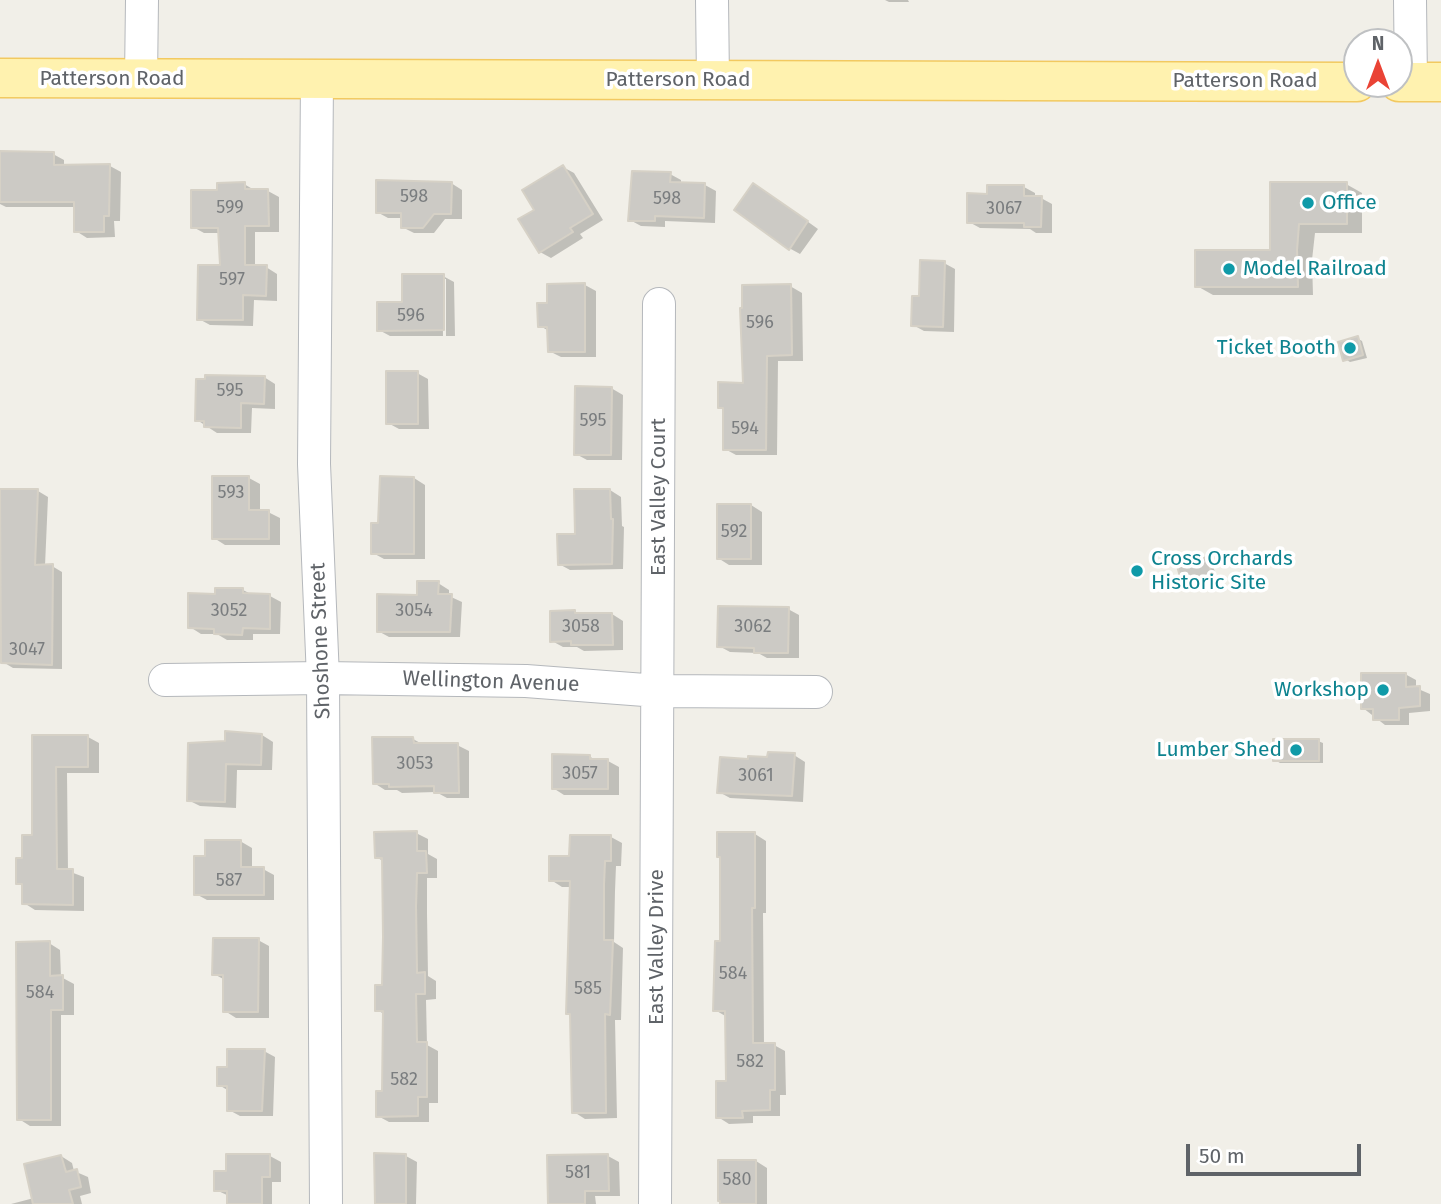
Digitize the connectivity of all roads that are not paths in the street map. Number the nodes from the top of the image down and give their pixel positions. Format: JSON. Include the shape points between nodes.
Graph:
{"nodes":[{"id":1,"x":142,"y":0,"type":"edge"},
{"id":2,"x":712,"y":0,"type":"edge"},
{"id":3,"x":1410,"y":0,"type":"edge"},
{"id":4,"x":0,"y":78,"type":"edge"},
{"id":5,"x":141,"y":79,"type":"junction"},
{"id":6,"x":317,"y":79,"type":"junction"},
{"id":7,"x":713,"y":80,"type":"junction"},
{"id":8,"x":1343,"y":82,"type":"edge"},
{"id":9,"x":1417,"y":82,"type":"edge"},
{"id":10,"x":659,"y":304,"type":"dead end"},
{"id":11,"x":323,"y":678,"type":"junction"},
{"id":12,"x":165,"y":680,"type":"dead end"},
{"id":13,"x":658,"y":691,"type":"junction"},
{"id":14,"x":816,"y":692,"type":"dead end"},
{"id":15,"x":326,"y":1204,"type":"edge"},
{"id":16,"x":655,"y":1204,"type":"edge"}],
"edges":[{"from":1,"to":5,"type":"street"},
{"from":2,"to":7,"type":"street"},
{"from":3,"to":9,"type":"street"},
{"from":4,"to":5,"type":"main road","name":"Patterson Road"},
{"from":5,"to":6,"type":"main road","name":"Patterson Road"},
{"from":6,"to":7,"type":"main road","name":"Patterson Road"},
{"from":6,"to":11,"type":"street","name":"Shoshone Street","via":[[314,464]]},
{"from":7,"to":8,"type":"main road","name":"Patterson Road"},
{"from":10,"to":13,"type":"street","name":"East Valley Court"},
{"from":11,"to":12,"type":"street","name":"Wellington Avenue"},
{"from":11,"to":13,"type":"street","name":"Wellington Avenue","via":[[526,681]]},
{"from":11,"to":15,"type":"street","name":"Shoshone Street"},
{"from":13,"to":14,"type":"street","name":"Wellington Avenue"},
{"from":13,"to":16,"type":"street","name":"East Valley Drive"}]}
